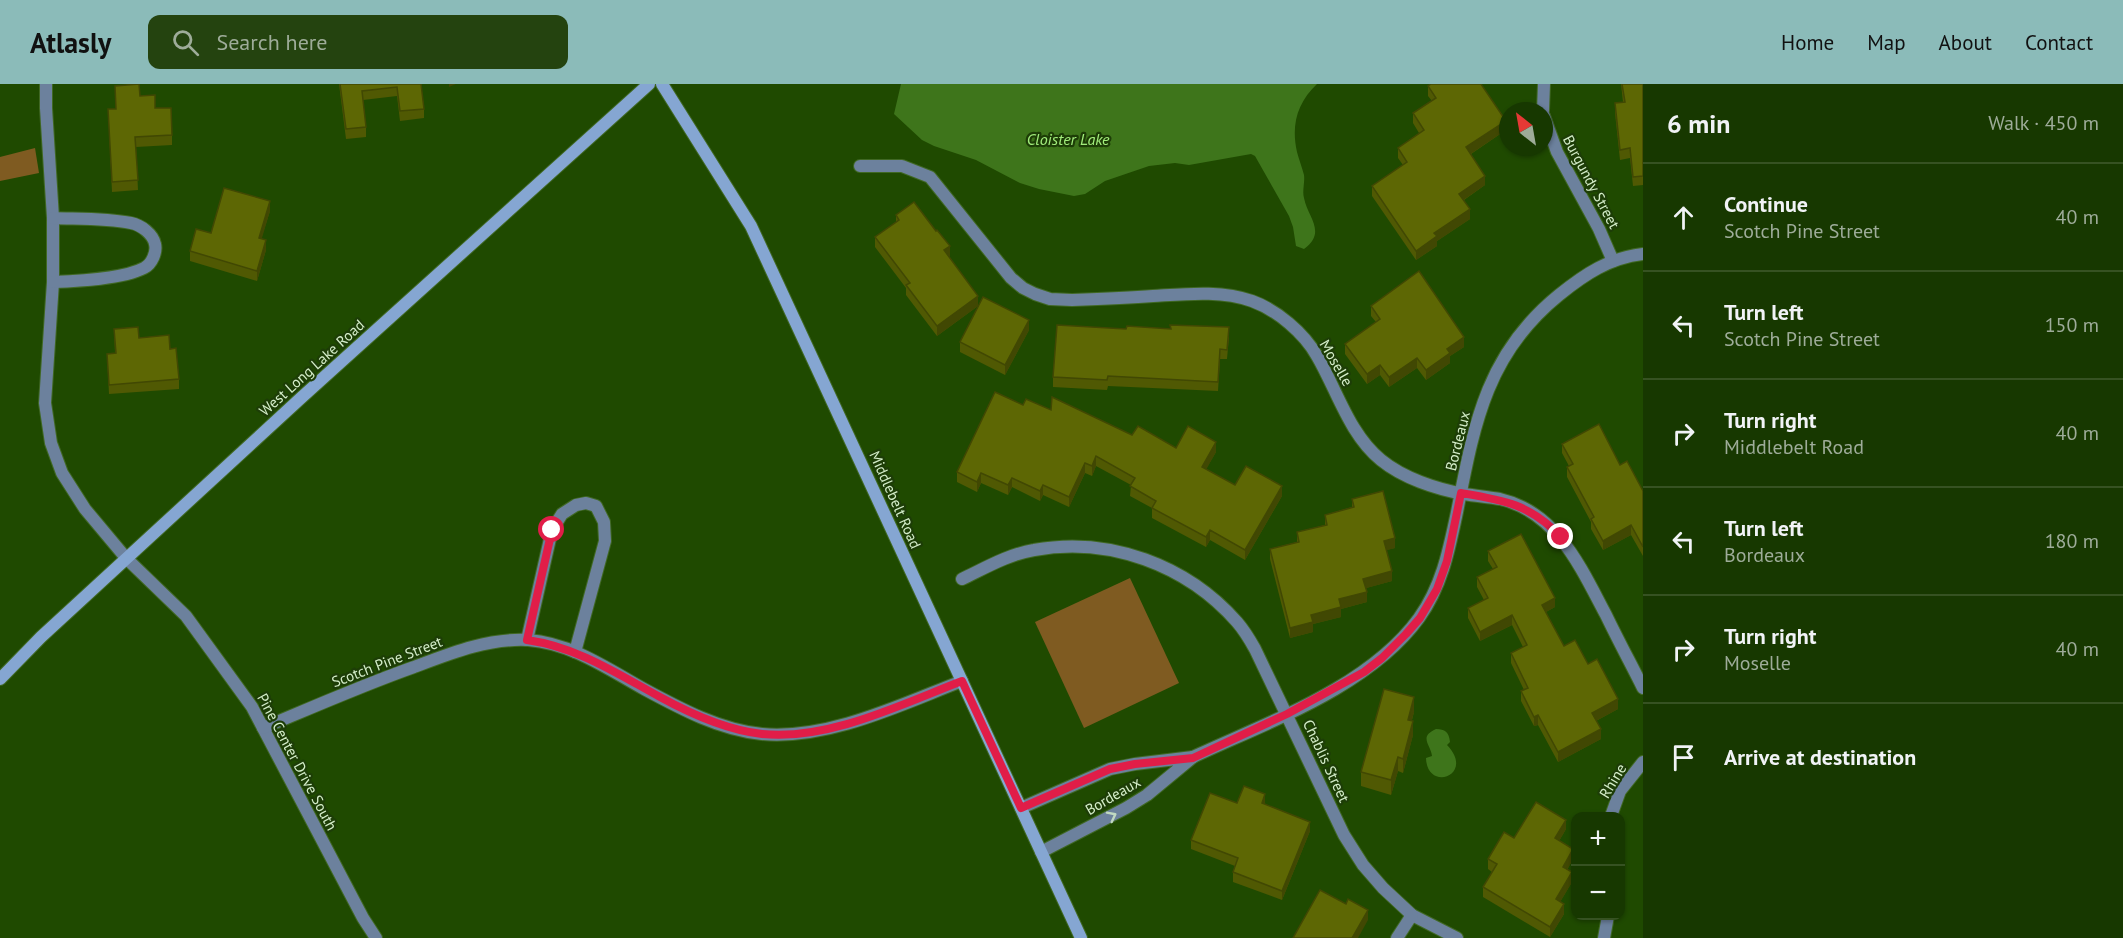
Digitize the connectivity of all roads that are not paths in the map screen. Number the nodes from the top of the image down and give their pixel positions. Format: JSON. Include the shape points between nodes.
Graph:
{"nodes":[{"id":1,"x":46,"y":84,"type":"edge"},
{"id":2,"x":649,"y":84,"type":"edge"},
{"id":3,"x":662,"y":84,"type":"edge"},
{"id":4,"x":1544,"y":84,"type":"edge"},
{"id":5,"x":1543,"y":102,"type":"edge"},
{"id":6,"x":1553,"y":141,"type":"edge"},
{"id":7,"x":860,"y":166,"type":"dead end"},
{"id":8,"x":53,"y":219,"type":"junction"},
{"id":9,"x":1643,"y":254,"type":"edge"},
{"id":10,"x":1613,"y":261,"type":"junction"},
{"id":11,"x":53,"y":282,"type":"junction"},
{"id":12,"x":1461,"y":493,"type":"junction"},
{"id":13,"x":126,"y":558,"type":"junction"},
{"id":14,"x":962,"y":579,"type":"dead end"},
{"id":15,"x":527,"y":640,"type":"junction"},
{"id":16,"x":575,"y":652,"type":"junction"},
{"id":17,"x":0,"y":679,"type":"edge"},
{"id":18,"x":962,"y":681,"type":"junction"},
{"id":19,"x":1643,"y":688,"type":"edge"},
{"id":20,"x":1287,"y":714,"type":"junction"},
{"id":21,"x":263,"y":728,"type":"junction"},
{"id":22,"x":1193,"y":758,"type":"junction"},
{"id":23,"x":1643,"y":762,"type":"edge"},
{"id":24,"x":1021,"y":808,"type":"junction"},
{"id":25,"x":1612,"y":812,"type":"edge"},
{"id":26,"x":1041,"y":852,"type":"junction"},
{"id":27,"x":1412,"y":915,"type":"junction"},
{"id":28,"x":1607,"y":920,"type":"edge"},
{"id":29,"x":376,"y":938,"type":"edge"},
{"id":30,"x":1081,"y":938,"type":"edge"},
{"id":31,"x":1397,"y":938,"type":"edge"},
{"id":32,"x":1457,"y":938,"type":"edge"},
{"id":33,"x":1604,"y":938,"type":"edge"}],
"edges":[{"from":1,"to":8,"type":"street","name":"Pine Center Drive South"},
{"from":2,"to":13,"type":"street","name":"West Long Lake Road"},
{"from":3,"to":18,"type":"street","name":"Middlebelt Road","via":[[751,226]]},
{"from":4,"to":5,"type":"street"},
{"from":6,"to":10,"type":"street","name":"Burgundy Street"},
{"from":7,"to":12,"type":"street","name":"Moselle","via":[[902,166],[930,177],[1000,266],[1035,294],[1072,300],[1214,294],[1262,306],[1304,337],[1357,431],[1380,459],[1414,479]]},
{"from":8,"to":11,"type":"street","name":"Pine Center Drive South"},
{"from":8,"to":11,"type":"street","via":[[133,223],[148,232],[155,244],[153,258],[146,267],[82,281]]},
{"from":9,"to":10,"type":"street","name":"Bordeaux"},
{"from":10,"to":12,"type":"street","name":"Bordeaux","via":[[1589,272],[1545,307],[1528,322],[1507,352],[1490,382],[1480,412]]},
{"from":11,"to":13,"type":"street","name":"Pine Center Drive South","via":[[45,403],[51,443],[73,492]]},
{"from":12,"to":19,"type":"street","name":"Moselle","via":[[1501,499],[1551,526],[1586,577]]},
{"from":12,"to":20,"type":"street","name":"Bordeaux","via":[[1447,561],[1420,618],[1364,672]]},
{"from":13,"to":17,"type":"street","name":"West Long Lake Road"},
{"from":13,"to":21,"type":"street","name":"Pine Center Drive South","via":[[186,616]]},
{"from":14,"to":20,"type":"street","name":"Chablis Street","via":[[1032,550],[1109,548],[1144,558],[1205,593],[1238,623]]},
{"from":15,"to":16,"type":"street","name":"Scotch Pine Street"},
{"from":15,"to":16,"type":"street","via":[[552,530],[562,514],[586,503],[596,506],[604,522],[605,541]]},
{"from":15,"to":21,"type":"street","name":"Scotch Pine Street","via":[[468,647]]},
{"from":16,"to":18,"type":"street","name":"Scotch Pine Street","via":[[683,710],[725,726],[762,734],[794,734],[845,724]]},
{"from":18,"to":24,"type":"street","name":"Middlebelt Road"},
{"from":20,"to":22,"type":"street","name":"Bordeaux"},
{"from":20,"to":27,"type":"street","name":"Chablis Street","via":[[1344,835],[1383,888]]},
{"from":21,"to":29,"type":"street","name":"Pine Center Drive South"},
{"from":22,"to":24,"type":"street","name":"Bordeaux","via":[[1110,769]]},
{"from":26,"to":22,"type":"street","name":"Bordeaux","one_way":true,"via":[[1148,795]]},
{"from":23,"to":25,"type":"street","name":"Rhine","via":[[1620,791]]},
{"from":24,"to":26,"type":"street","name":"Middlebelt Road"},
{"from":26,"to":30,"type":"street","name":"Middlebelt Road"},
{"from":27,"to":31,"type":"street"},
{"from":27,"to":32,"type":"street","name":"Chablis Street"},
{"from":28,"to":33,"type":"street"}]}
